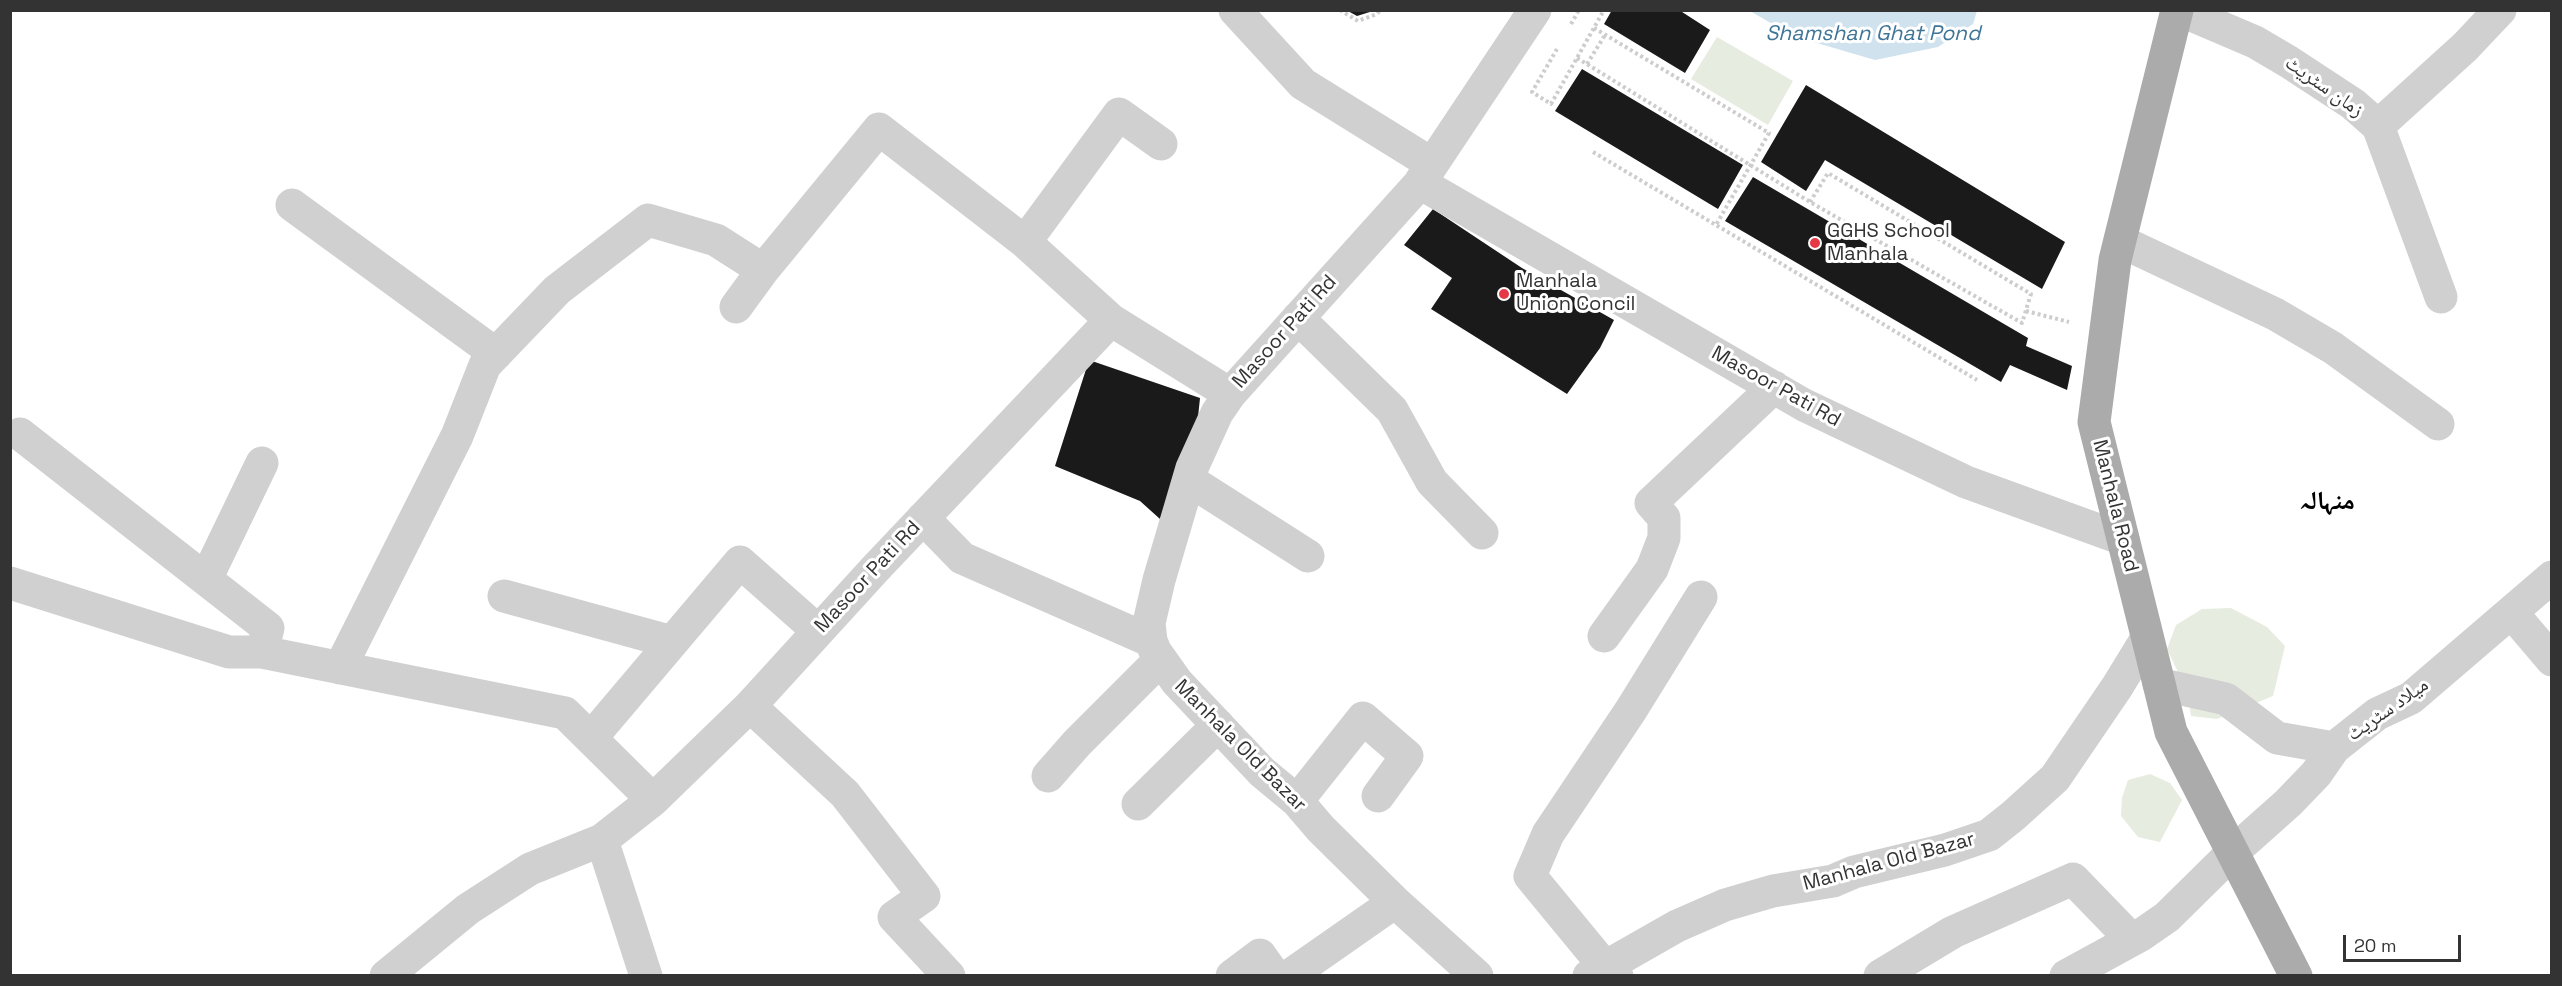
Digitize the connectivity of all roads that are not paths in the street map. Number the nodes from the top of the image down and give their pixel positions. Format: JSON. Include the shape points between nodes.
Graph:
{"nodes":[{"id":1,"x":1535,"y":10,"type":"edge"},
{"id":2,"x":2179,"y":10,"type":"edge"},
{"id":3,"x":2500,"y":10,"type":"edge"},
{"id":4,"x":1252,"y":17,"type":"edge"},
{"id":5,"x":2378,"y":126,"type":"junction"},
{"id":6,"x":1161,"y":144,"type":"dead end"},
{"id":7,"x":1426,"y":174,"type":"junction"},
{"id":8,"x":292,"y":205,"type":"dead end"},
{"id":9,"x":1025,"y":242,"type":"junction"},
{"id":10,"x":2120,"y":242,"type":"junction"},
{"id":11,"x":763,"y":270,"type":"junction"},
{"id":12,"x":2441,"y":297,"type":"dead end"},
{"id":13,"x":736,"y":307,"type":"dead end"},
{"id":14,"x":1298,"y":318,"type":"junction"},
{"id":15,"x":1111,"y":320,"type":"junction"},
{"id":16,"x":496,"y":354,"type":"junction"},
{"id":17,"x":1774,"y":387,"type":"junction"},
{"id":18,"x":1230,"y":394,"type":"junction"},
{"id":19,"x":2438,"y":424,"type":"dead end"},
{"id":20,"x":20,"y":434,"type":"dead end"},
{"id":21,"x":262,"y":463,"type":"dead end"},
{"id":22,"x":1189,"y":480,"type":"junction"},
{"id":23,"x":922,"y":519,"type":"junction"},
{"id":24,"x":1482,"y":533,"type":"dead end"},
{"id":25,"x":2123,"y":539,"type":"junction"},
{"id":26,"x":1308,"y":556,"type":"dead end"},
{"id":27,"x":2552,"y":577,"type":"edge"},
{"id":28,"x":206,"y":579,"type":"junction"},
{"id":29,"x":10,"y":583,"type":"edge"},
{"id":30,"x":504,"y":596,"type":"dead end"},
{"id":31,"x":1701,"y":597,"type":"dead end"},
{"id":32,"x":2512,"y":613,"type":"junction"},
{"id":33,"x":818,"y":631,"type":"junction"},
{"id":34,"x":1604,"y":636,"type":"dead end"},
{"id":35,"x":2147,"y":638,"type":"junction"},
{"id":36,"x":672,"y":642,"type":"junction"},
{"id":37,"x":1156,"y":651,"type":"junction"},
{"id":38,"x":262,"y":652,"type":"junction"},
{"id":39,"x":2552,"y":660,"type":"edge"},
{"id":40,"x":340,"y":668,"type":"junction"},
{"id":41,"x":2159,"y":684,"type":"junction"},
{"id":42,"x":750,"y":706,"type":"junction"},
{"id":43,"x":1218,"y":725,"type":"junction"},
{"id":44,"x":591,"y":738,"type":"junction"},
{"id":45,"x":2334,"y":748,"type":"junction"},
{"id":46,"x":1048,"y":776,"type":"dead end"},
{"id":47,"x":1378,"y":796,"type":"dead end"},
{"id":48,"x":653,"y":800,"type":"junction"},
{"id":49,"x":1297,"y":801,"type":"junction"},
{"id":50,"x":1138,"y":804,"type":"dead end"},
{"id":51,"x":602,"y":840,"type":"junction"},
{"id":52,"x":2233,"y":852,"type":"junction"},
{"id":53,"x":1395,"y":902,"type":"junction"},
{"id":54,"x":2132,"y":940,"type":"junction"},
{"id":55,"x":1604,"y":972,"type":"edge"},
{"id":56,"x":386,"y":975,"type":"edge"},
{"id":57,"x":646,"y":975,"type":"edge"},
{"id":58,"x":950,"y":975,"type":"edge"},
{"id":59,"x":1232,"y":975,"type":"edge"},
{"id":60,"x":1275,"y":975,"type":"edge"},
{"id":61,"x":1289,"y":975,"type":"edge"},
{"id":62,"x":1477,"y":975,"type":"edge"},
{"id":63,"x":1880,"y":975,"type":"edge"},
{"id":64,"x":2066,"y":975,"type":"edge"},
{"id":65,"x":2296,"y":975,"type":"edge"}],
"edges":[{"from":1,"to":7,"type":"street"},
{"from":2,"to":5,"type":"street","name":"زمان سٹریٹ","via":[[2255,42],[2353,104]]},
{"from":2,"to":10,"type":"main road","name":"Manhala Road"},
{"from":3,"to":5,"type":"street","name":"زمان سٹریٹ"},
{"from":4,"to":7,"type":"street","via":[[1303,84]]},
{"from":5,"to":12,"type":"street"},
{"from":6,"to":9,"type":"street","via":[[1119,114]]},
{"from":7,"to":14,"type":"street","name":"Masoor Pati Rd"},
{"from":7,"to":17,"type":"street","name":"Masoor Pati Rd"},
{"from":8,"to":16,"type":"street"},
{"from":9,"to":11,"type":"street","via":[[879,129]]},
{"from":9,"to":15,"type":"street"},
{"from":10,"to":19,"type":"street","via":[[2284,320],[2333,348]]},
{"from":10,"to":25,"type":"main road","name":"Manhala Road","via":[[2094,422]]},
{"from":11,"to":13,"type":"street"},
{"from":11,"to":16,"type":"street","via":[[716,240],[648,220],[556,290]]},
{"from":14,"to":18,"type":"street","name":"Masoor Pati Rd"},
{"from":14,"to":24,"type":"street","via":[[1392,410],[1432,482]]},
{"from":15,"to":18,"type":"street","name":"Masoor Pati Rd"},
{"from":15,"to":23,"type":"street","name":"Masoor Pati Rd"},
{"from":16,"to":40,"type":"street","via":[[485,365],[457,436]]},
{"from":17,"to":25,"type":"street","name":"Masoor Pati Rd","via":[[1966,482]]},
{"from":17,"to":34,"type":"street","via":[[1651,503],[1664,518],[1664,538],[1652,569]]},
{"from":18,"to":22,"type":"street","via":[[1217,413]]},
{"from":20,"to":28,"type":"street"},
{"from":21,"to":28,"type":"street"},
{"from":22,"to":26,"type":"street"},
{"from":22,"to":37,"type":"street","via":[[1150,609]]},
{"from":23,"to":33,"type":"street","name":"Masoor Pati Rd"},
{"from":23,"to":37,"type":"street","via":[[962,558]]},
{"from":25,"to":35,"type":"main road","name":"Manhala Road"},
{"from":27,"to":32,"type":"street","name":"میلاد سٹریٹ"},
{"from":28,"to":38,"type":"street","via":[[268,628]]},
{"from":29,"to":38,"type":"street","via":[[229,652]]},
{"from":30,"to":36,"type":"street"},
{"from":31,"to":55,"type":"street","via":[[1548,834],[1530,876]]},
{"from":32,"to":39,"type":"street"},
{"from":32,"to":45,"type":"street","name":"میلاد سٹریٹ","via":[[2411,698],[2377,714]]},
{"from":33,"to":36,"type":"street","via":[[740,562]]},
{"from":33,"to":42,"type":"street","name":"Masoor Pati Rd"},
{"from":35,"to":41,"type":"main road","name":"Manhala Road"},
{"from":35,"to":55,"type":"street","name":"Manhala Old Bazar","via":[[2055,778],[1989,835],[1833,880],[1725,905],[1677,926]]},
{"from":36,"to":44,"type":"street"},
{"from":37,"to":43,"type":"street","name":"Manhala Old Bazar","via":[[1177,682]]},
{"from":37,"to":46,"type":"street"},
{"from":38,"to":40,"type":"street"},
{"from":40,"to":44,"type":"street","via":[[565,714]]},
{"from":41,"to":45,"type":"street","via":[[2226,699],[2277,738]]},
{"from":41,"to":52,"type":"main road","name":"Manhala Road","via":[[2171,732]]},
{"from":42,"to":48,"type":"street","name":"Masoor Pati Rd"},
{"from":42,"to":58,"type":"street","via":[[845,794],[924,896],[894,917]]},
{"from":43,"to":49,"type":"street","name":"Manhala Old Bazar","via":[[1262,772]]},
{"from":43,"to":50,"type":"street"},
{"from":44,"to":48,"type":"street"},
{"from":45,"to":52,"type":"street","name":"میلاد سٹریٹ","via":[[2288,803]]},
{"from":47,"to":49,"type":"street","via":[[1407,756],[1363,718]]},
{"from":48,"to":51,"type":"street","name":"Masoor Pati Rd"},
{"from":49,"to":53,"type":"street","name":"Manhala Old Bazar"},
{"from":51,"to":56,"type":"street","name":"Masoor Pati Rd","via":[[531,869],[468,909]]},
{"from":51,"to":57,"type":"street"},
{"from":52,"to":54,"type":"street","name":"میلاد سٹریٹ","via":[[2168,917]]},
{"from":52,"to":65,"type":"main road","name":"Manhala Road"},
{"from":53,"to":61,"type":"street"},
{"from":53,"to":62,"type":"street","name":"Manhala Old Bazar"},
{"from":54,"to":63,"type":"street","via":[[2073,879],[1953,932]]},
{"from":54,"to":64,"type":"street","name":"میلاد سٹریٹ"},
{"from":59,"to":60,"type":"street","via":[[1260,955]]}]}
